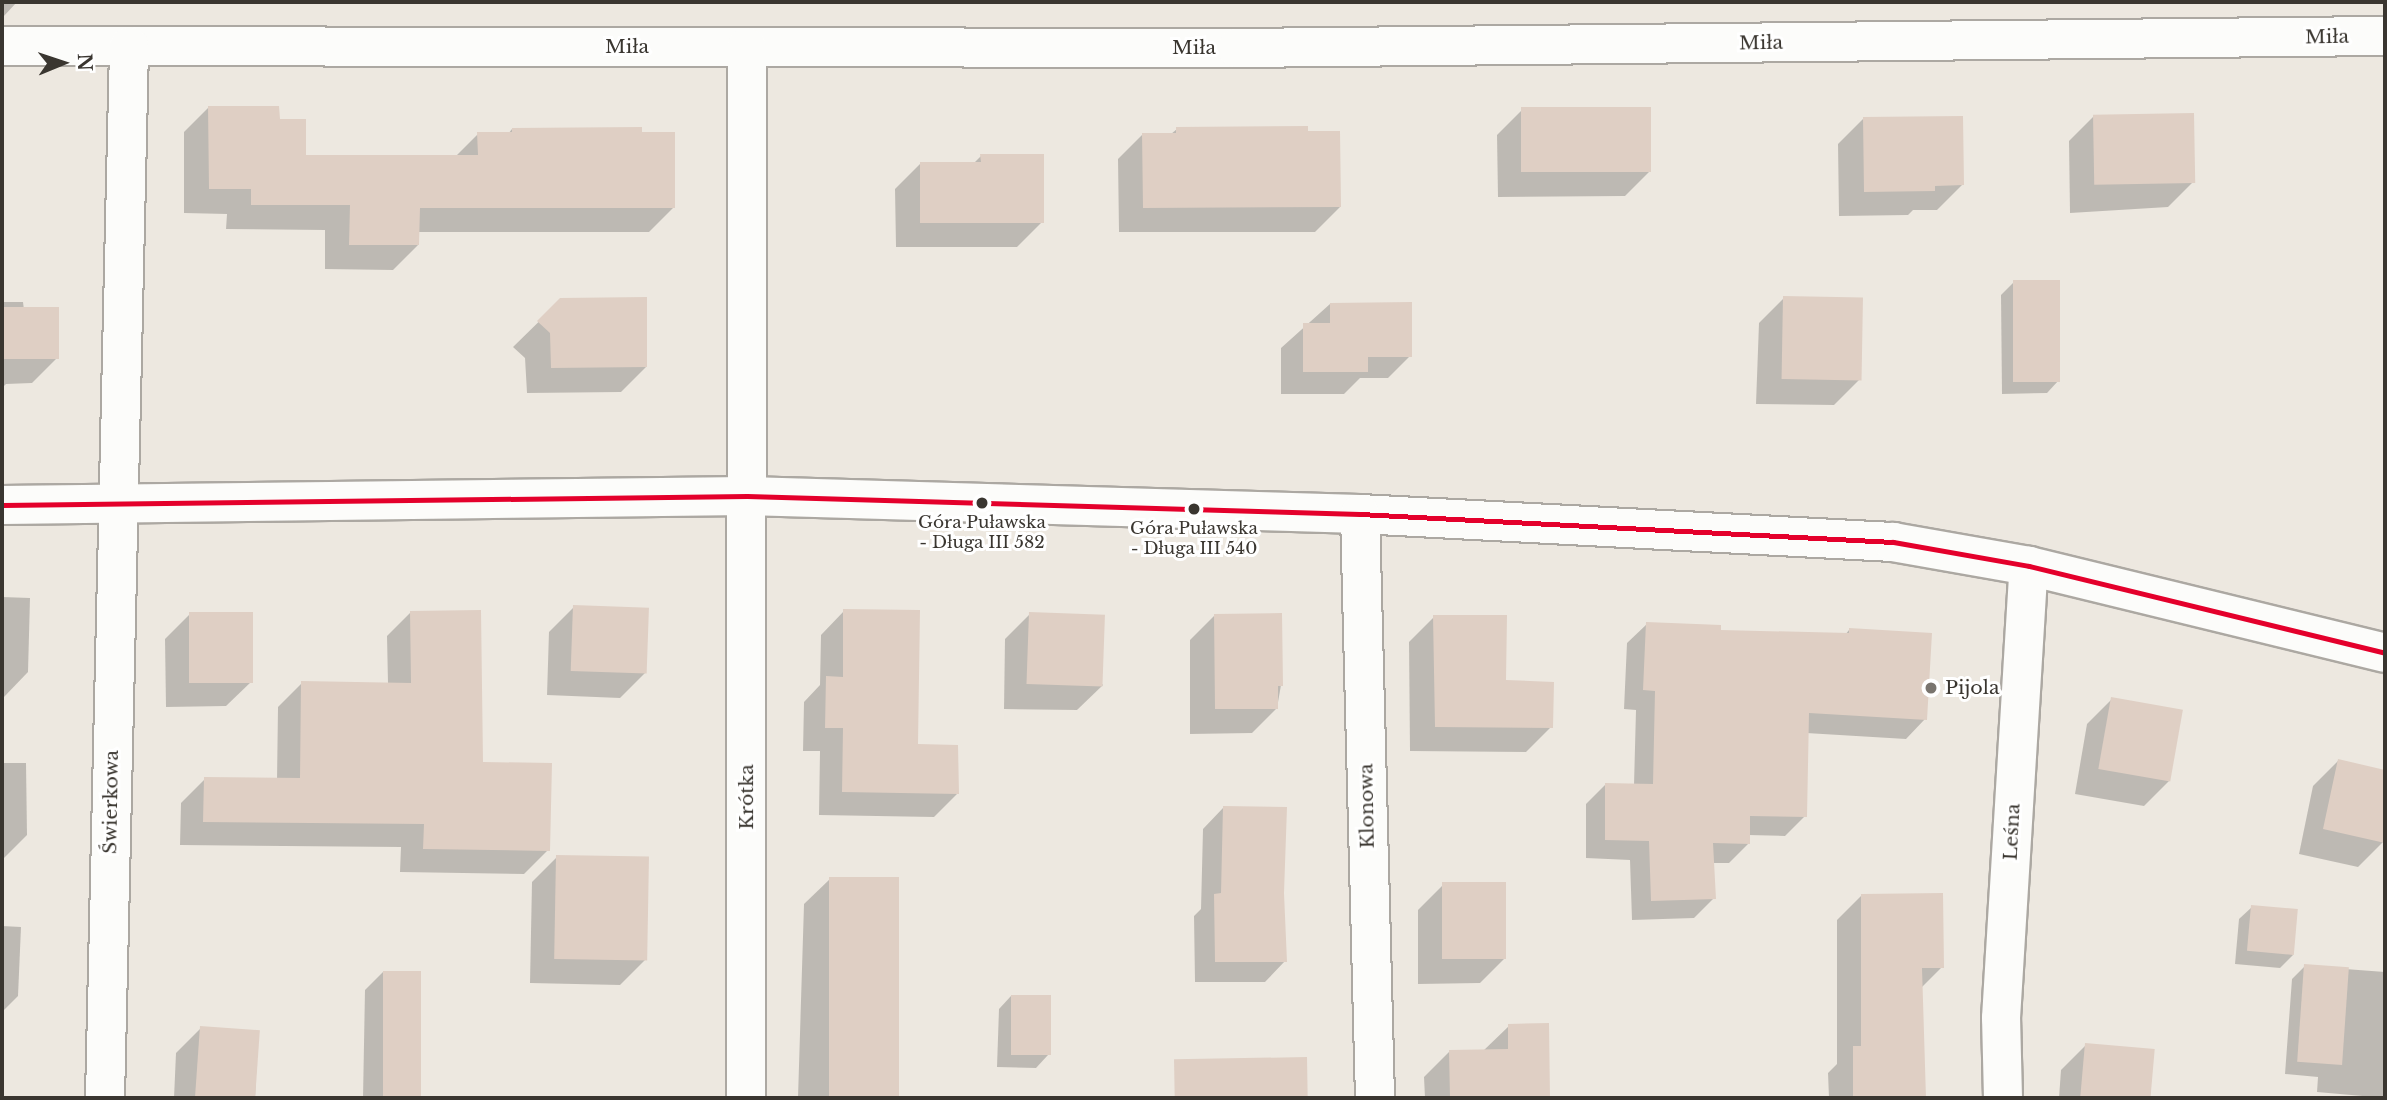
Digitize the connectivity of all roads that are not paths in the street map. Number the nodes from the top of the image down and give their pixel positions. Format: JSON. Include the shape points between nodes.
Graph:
{"nodes":[{"id":1,"x":2385,"y":36,"type":"edge"},
{"id":2,"x":2,"y":46,"type":"edge"},
{"id":3,"x":129,"y":46,"type":"junction"},
{"id":4,"x":747,"y":47,"type":"junction"},
{"id":5,"x":747,"y":495,"type":"junction"},
{"id":6,"x":2,"y":505,"type":"edge"},
{"id":7,"x":118,"y":505,"type":"junction"},
{"id":8,"x":1360,"y":514,"type":"junction"},
{"id":9,"x":2029,"y":566,"type":"junction"},
{"id":10,"x":2385,"y":653,"type":"edge"},
{"id":11,"x":104,"y":1098,"type":"edge"},
{"id":12,"x":746,"y":1098,"type":"edge"},
{"id":13,"x":1375,"y":1098,"type":"edge"},
{"id":14,"x":2003,"y":1098,"type":"edge"}],
"edges":[{"from":1,"to":4,"type":"street","name":"Miła","via":[[1237,48]]},
{"from":2,"to":3,"type":"street","name":"Miła"},
{"from":3,"to":4,"type":"street","name":"Miła"},
{"from":3,"to":7,"type":"street","name":"Świerkowa"},
{"from":4,"to":5,"type":"street","name":"Krótka"},
{"from":5,"to":7,"type":"street"},
{"from":5,"to":8,"type":"street"},
{"from":5,"to":12,"type":"street","name":"Krótka"},
{"from":6,"to":7,"type":"street"},
{"from":7,"to":11,"type":"street","name":"Świerkowa"},
{"from":8,"to":9,"type":"street","via":[[1894,542]]},
{"from":8,"to":13,"type":"street","name":"Klonowa"},
{"from":9,"to":10,"type":"street"},
{"from":9,"to":14,"type":"street","name":"Leśna","via":[[2001,1018]]}]}
